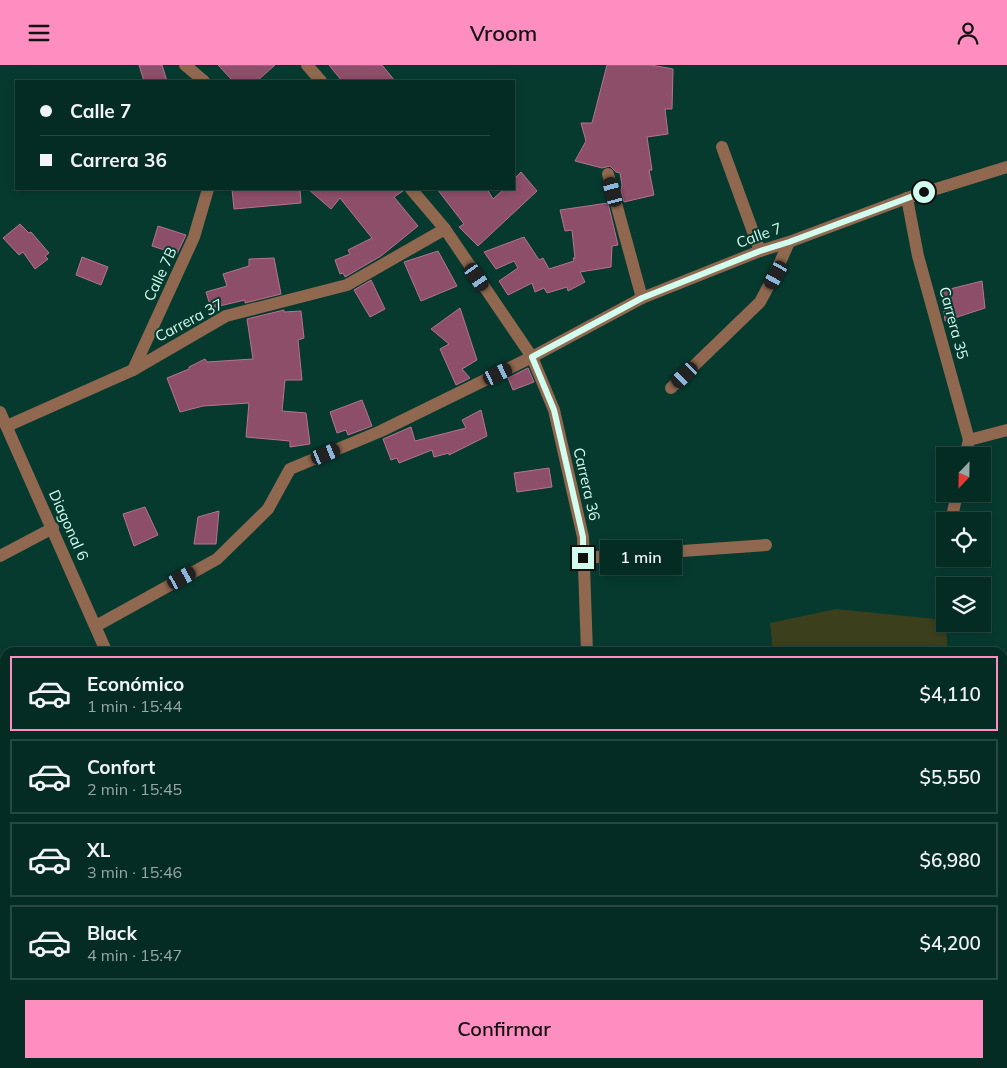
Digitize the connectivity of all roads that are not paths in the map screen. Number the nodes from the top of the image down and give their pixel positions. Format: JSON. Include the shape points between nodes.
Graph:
{"nodes":[{"id":1,"x":185,"y":65,"type":"edge"},
{"id":2,"x":307,"y":65,"type":"edge"},
{"id":3,"x":203,"y":80,"type":"edge"},
{"id":4,"x":320,"y":80,"type":"edge"},
{"id":5,"x":722,"y":147,"type":"dead end"},
{"id":6,"x":1007,"y":167,"type":"edge"},
{"id":7,"x":608,"y":174,"type":"dead end"},
{"id":8,"x":208,"y":190,"type":"edge"},
{"id":9,"x":412,"y":190,"type":"edge"},
{"id":10,"x":907,"y":197,"type":"junction"},
{"id":11,"x":445,"y":229,"type":"junction"},
{"id":12,"x":789,"y":242,"type":"junction"},
{"id":13,"x":760,"y":251,"type":"junction"},
{"id":14,"x":642,"y":298,"type":"junction"},
{"id":15,"x":532,"y":357,"type":"junction"},
{"id":16,"x":133,"y":370,"type":"junction"},
{"id":17,"x":671,"y":389,"type":"dead end"},
{"id":18,"x":0,"y":412,"type":"edge"},
{"id":19,"x":7,"y":426,"type":"junction"},
{"id":20,"x":1007,"y":430,"type":"edge"},
{"id":21,"x":969,"y":440,"type":"junction"},
{"id":22,"x":967,"y":447,"type":"edge"},
{"id":23,"x":53,"y":528,"type":"junction"},
{"id":24,"x":766,"y":545,"type":"dead end"},
{"id":25,"x":0,"y":556,"type":"edge"},
{"id":26,"x":583,"y":558,"type":"junction"},
{"id":27,"x":96,"y":626,"type":"junction"},
{"id":28,"x":105,"y":647,"type":"edge"},
{"id":29,"x":587,"y":647,"type":"edge"}],
"edges":[{"from":1,"to":3,"type":"street"},
{"from":2,"to":4,"type":"street"},
{"from":5,"to":13,"type":"street"},
{"from":6,"to":10,"type":"street","name":"Calle 7"},
{"from":7,"to":14,"type":"street"},
{"from":8,"to":16,"type":"street","name":"Calle 7B","via":[[194,237]]},
{"from":9,"to":11,"type":"street","name":"Carrera 36"},
{"from":10,"to":12,"type":"street","name":"Calle 7"},
{"from":10,"to":21,"type":"street","name":"Carrera 35","via":[[918,257]]},
{"from":11,"to":15,"type":"street","name":"Carrera 36"},
{"from":11,"to":16,"type":"street","name":"Carrera 37","via":[[347,285],[226,316]]},
{"from":12,"to":13,"type":"street","name":"Calle 7"},
{"from":12,"to":17,"type":"street","via":[[776,275],[760,302]]},
{"from":13,"to":14,"type":"street","name":"Calle 7"},
{"from":14,"to":15,"type":"street","name":"Calle 7"},
{"from":15,"to":26,"type":"street","name":"Carrera 36","via":[[554,410],[583,537]]},
{"from":15,"to":27,"type":"street","name":"Calle 7","via":[[381,431],[290,469],[268,509],[217,559]]},
{"from":16,"to":19,"type":"street","name":"Carrera 37"},
{"from":18,"to":19,"type":"street","name":"Diagonal 6"},
{"from":19,"to":23,"type":"street","name":"Diagonal 6"},
{"from":20,"to":21,"type":"street"},
{"from":21,"to":22,"type":"street","name":"Carrera 35"},
{"from":23,"to":25,"type":"street"},
{"from":23,"to":27,"type":"street","name":"Diagonal 6"},
{"from":24,"to":26,"type":"street"},
{"from":26,"to":29,"type":"street","name":"Carrera 36"},
{"from":27,"to":28,"type":"street","name":"Diagonal 6"}]}
